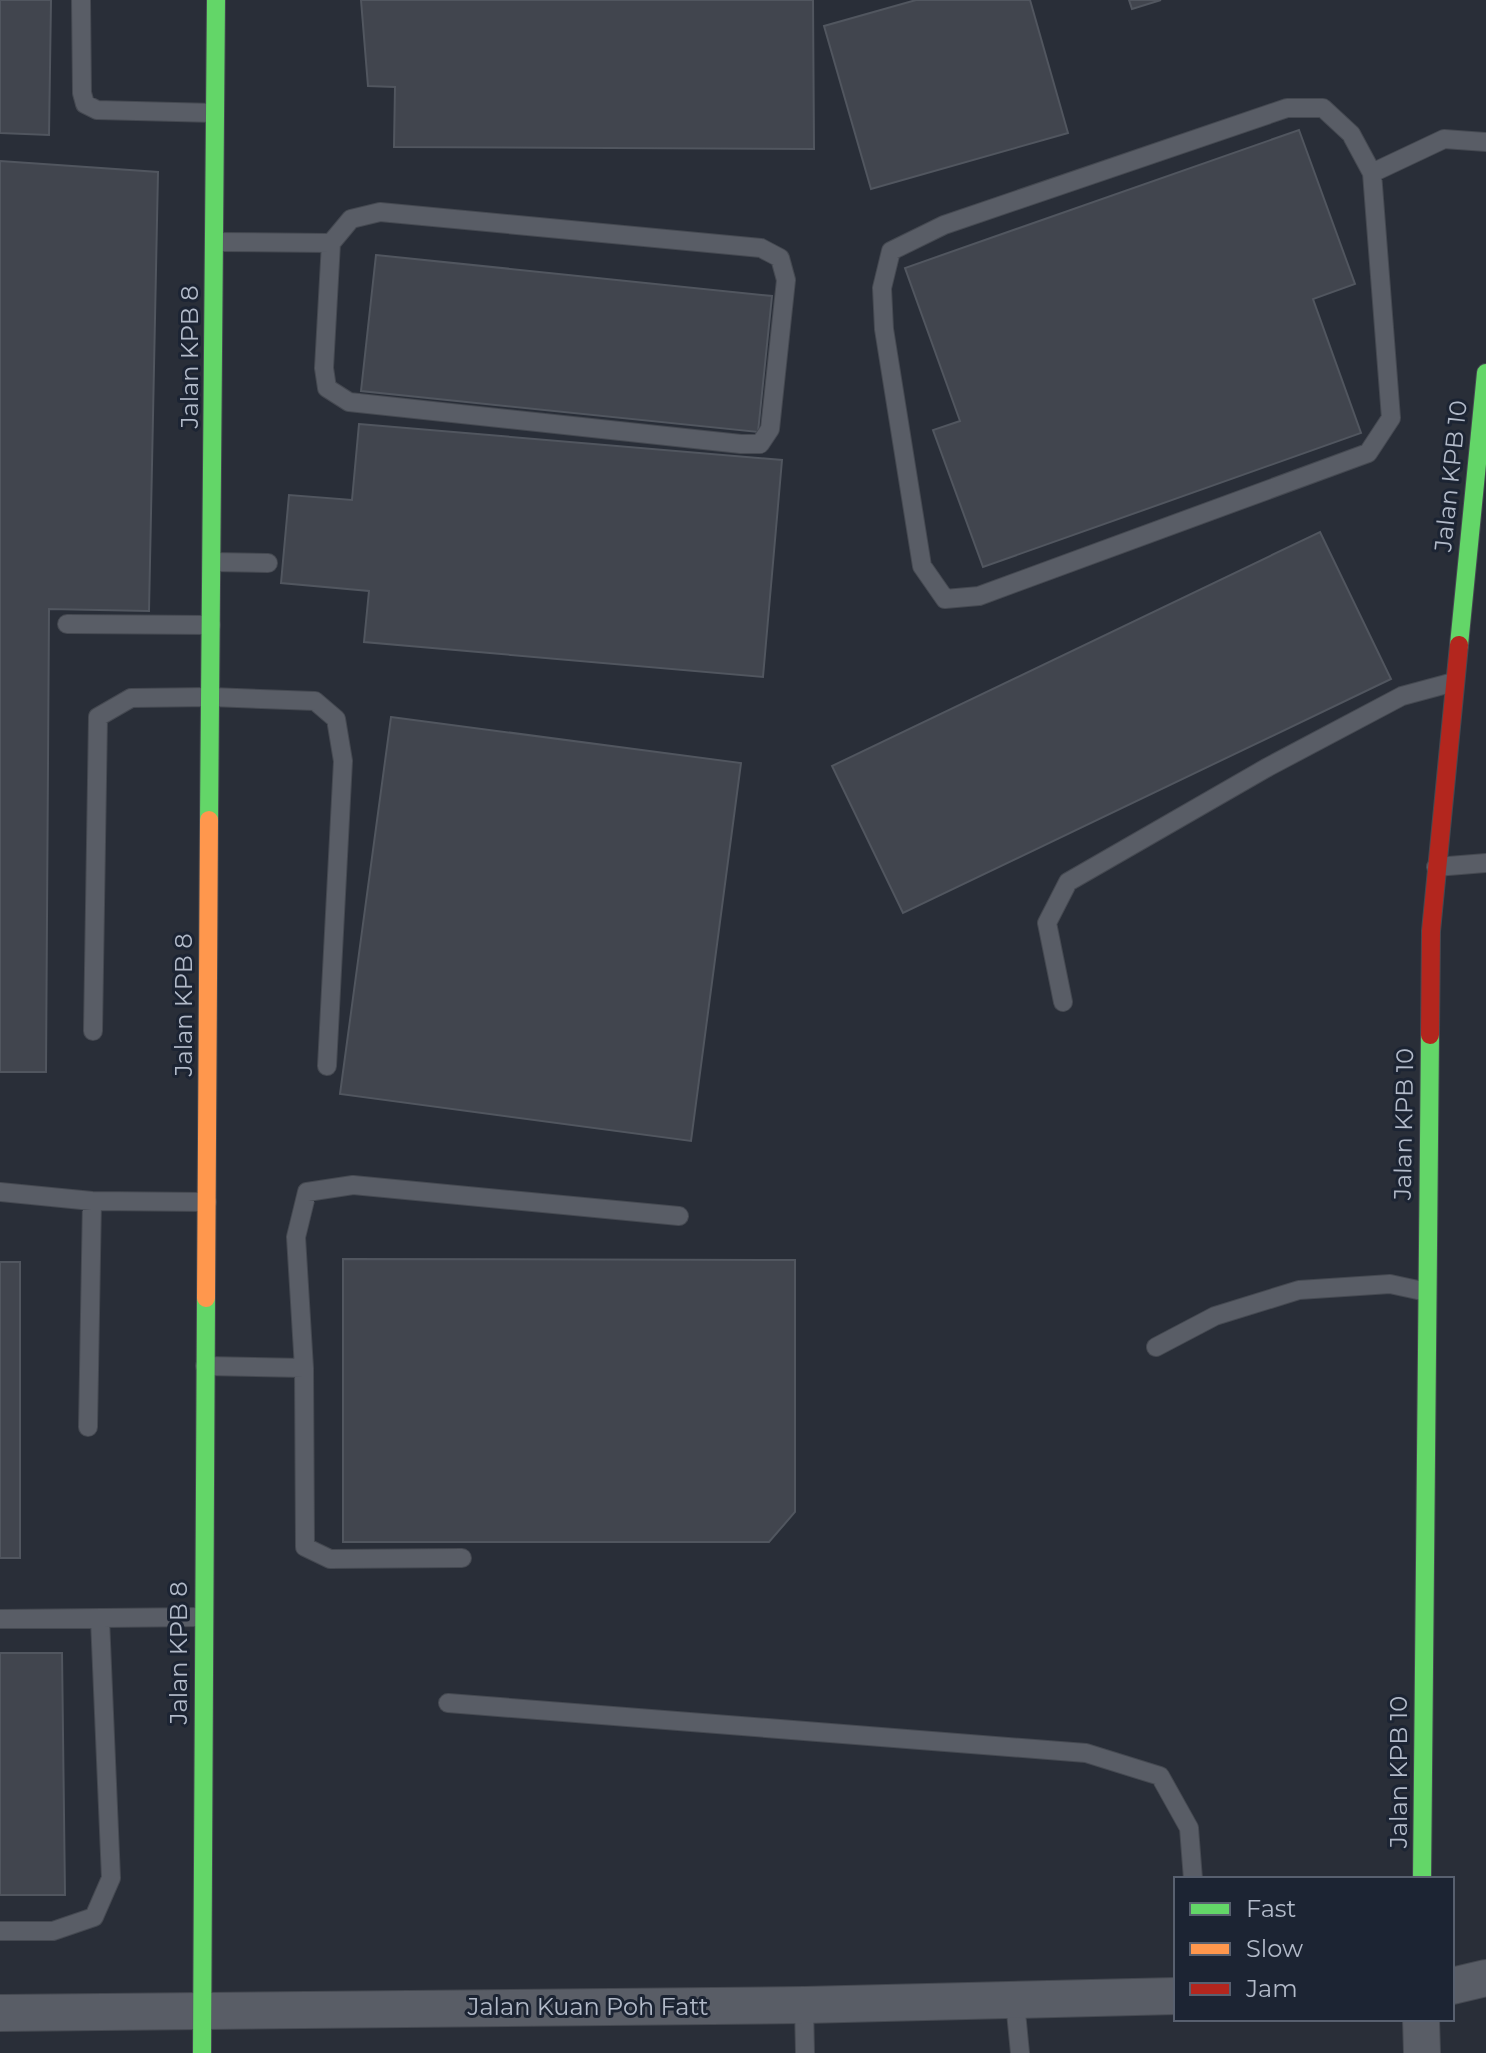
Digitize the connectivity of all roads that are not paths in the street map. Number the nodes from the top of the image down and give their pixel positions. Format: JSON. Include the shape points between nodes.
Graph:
{"nodes":[{"id":1,"x":81,"y":0,"type":"edge"},
{"id":2,"x":216,"y":0,"type":"edge"},
{"id":3,"x":215,"y":113,"type":"junction"},
{"id":4,"x":1486,"y":142,"type":"edge"},
{"id":5,"x":1372,"y":173,"type":"junction"},
{"id":6,"x":215,"y":242,"type":"junction"},
{"id":7,"x":331,"y":243,"type":"junction"},
{"id":8,"x":1486,"y":373,"type":"edge"},
{"id":9,"x":212,"y":562,"type":"junction"},
{"id":10,"x":268,"y":563,"type":"dead end"},
{"id":11,"x":67,"y":624,"type":"dead end"},
{"id":12,"x":211,"y":625,"type":"junction"},
{"id":13,"x":1454,"y":682,"type":"junction"},
{"id":14,"x":211,"y":697,"type":"junction"},
{"id":15,"x":1486,"y":863,"type":"edge"},
{"id":16,"x":1436,"y":867,"type":"junction"},
{"id":17,"x":1063,"y":1002,"type":"dead end"},
{"id":18,"x":93,"y":1031,"type":"dead end"},
{"id":19,"x":327,"y":1066,"type":"dead end"},
{"id":20,"x":0,"y":1192,"type":"edge"},
{"id":21,"x":92,"y":1201,"type":"junction"},
{"id":22,"x":207,"y":1202,"type":"junction"},
{"id":23,"x":679,"y":1216,"type":"dead end"},
{"id":24,"x":1427,"y":1292,"type":"junction"},
{"id":25,"x":1156,"y":1347,"type":"dead end"},
{"id":26,"x":205,"y":1366,"type":"junction"},
{"id":27,"x":304,"y":1368,"type":"junction"},
{"id":28,"x":88,"y":1427,"type":"dead end"},
{"id":29,"x":462,"y":1558,"type":"dead end"},
{"id":30,"x":203,"y":1617,"type":"junction"},
{"id":31,"x":0,"y":1619,"type":"edge"},
{"id":32,"x":100,"y":1619,"type":"junction"},
{"id":33,"x":448,"y":1703,"type":"dead end"},
{"id":34,"x":1193,"y":1877,"type":"edge"},
{"id":35,"x":1422,"y":1877,"type":"edge"},
{"id":36,"x":0,"y":1931,"type":"edge"},
{"id":37,"x":1486,"y":1978,"type":"edge"},
{"id":38,"x":1454,"y":1986,"type":"edge"},
{"id":39,"x":1174,"y":1996,"type":"edge"},
{"id":40,"x":1015,"y":2002,"type":"junction"},
{"id":41,"x":804,"y":2005,"type":"junction"},
{"id":42,"x":203,"y":2010,"type":"junction"},
{"id":43,"x":0,"y":2013,"type":"edge"},
{"id":44,"x":1421,"y":2021,"type":"edge"},
{"id":45,"x":202,"y":2053,"type":"edge"},
{"id":46,"x":805,"y":2053,"type":"edge"},
{"id":47,"x":1020,"y":2053,"type":"edge"},
{"id":48,"x":1422,"y":2053,"type":"edge"}],
"edges":[{"from":1,"to":3,"type":"lane","via":[[85,104],[97,110]]},
{"from":2,"to":3,"type":"street","name":"Jalan KPB 8"},
{"from":3,"to":6,"type":"street","name":"Jalan KPB 8"},
{"from":4,"to":5,"type":"lane","via":[[1444,139]]},
{"from":5,"to":5,"type":"lane","via":[[1351,134],[1323,108],[1287,108],[944,225],[891,251],[882,288],[884,329],[922,566],[945,599],[979,596],[1368,453],[1391,418]]},
{"from":6,"to":7,"type":"lane"},
{"from":6,"to":9,"type":"street","name":"Jalan KPB 8"},
{"from":7,"to":7,"type":"lane","via":[[351,219],[380,212],[761,248],[780,258],[786,280],[770,429],[760,444],[741,444],[349,402],[327,388],[324,368]]},
{"from":8,"to":13,"type":"street","name":"Jalan KPB 10"},
{"from":9,"to":10,"type":"lane"},
{"from":9,"to":12,"type":"street","name":"Jalan KPB 8"},
{"from":11,"to":12,"type":"lane"},
{"from":12,"to":14,"type":"street","name":"Jalan KPB 8"},
{"from":13,"to":16,"type":"street","name":"Jalan KPB 10"},
{"from":13,"to":17,"type":"lane","via":[[1402,696],[1068,882],[1047,923]]},
{"from":14,"to":18,"type":"lane","via":[[131,698],[98,717]]},
{"from":14,"to":19,"type":"lane","via":[[315,701],[336,719],[343,761]]},
{"from":14,"to":22,"type":"street","name":"Jalan KPB 8"},
{"from":15,"to":16,"type":"lane"},
{"from":16,"to":24,"type":"street","name":"Jalan KPB 10"},
{"from":20,"to":21,"type":"lane"},
{"from":21,"to":22,"type":"lane"},
{"from":21,"to":28,"type":"lane"},
{"from":22,"to":26,"type":"street","name":"Jalan KPB 8"},
{"from":23,"to":27,"type":"lane","via":[[353,1185],[307,1192],[296,1237]]},
{"from":24,"to":25,"type":"lane","via":[[1390,1284],[1299,1290],[1215,1316]]},
{"from":24,"to":35,"type":"street","name":"Jalan KPB 10"},
{"from":26,"to":27,"type":"lane"},
{"from":26,"to":30,"type":"street","name":"Jalan KPB 8"},
{"from":27,"to":29,"type":"lane","via":[[305,1547],[330,1559]]},
{"from":30,"to":32,"type":"lane"},
{"from":30,"to":42,"type":"street","name":"Jalan KPB 8"},
{"from":31,"to":32,"type":"lane"},
{"from":32,"to":36,"type":"lane","via":[[111,1878],[94,1917],[53,1931]]},
{"from":33,"to":34,"type":"lane","via":[[1086,1753],[1160,1776],[1189,1828]]},
{"from":37,"to":38,"type":"street"},
{"from":39,"to":40,"type":"street","name":"Jalan Kuan Poh Fatt"},
{"from":40,"to":41,"type":"street","name":"Jalan Kuan Poh Fatt"},
{"from":40,"to":47,"type":"lane"},
{"from":41,"to":42,"type":"street","name":"Jalan Kuan Poh Fatt"},
{"from":41,"to":46,"type":"lane"},
{"from":42,"to":43,"type":"street","name":"Jalan Kuan Poh Fatt"},
{"from":42,"to":45,"type":"street","name":"Jalan KPB 8"},
{"from":44,"to":48,"type":"street"}]}
